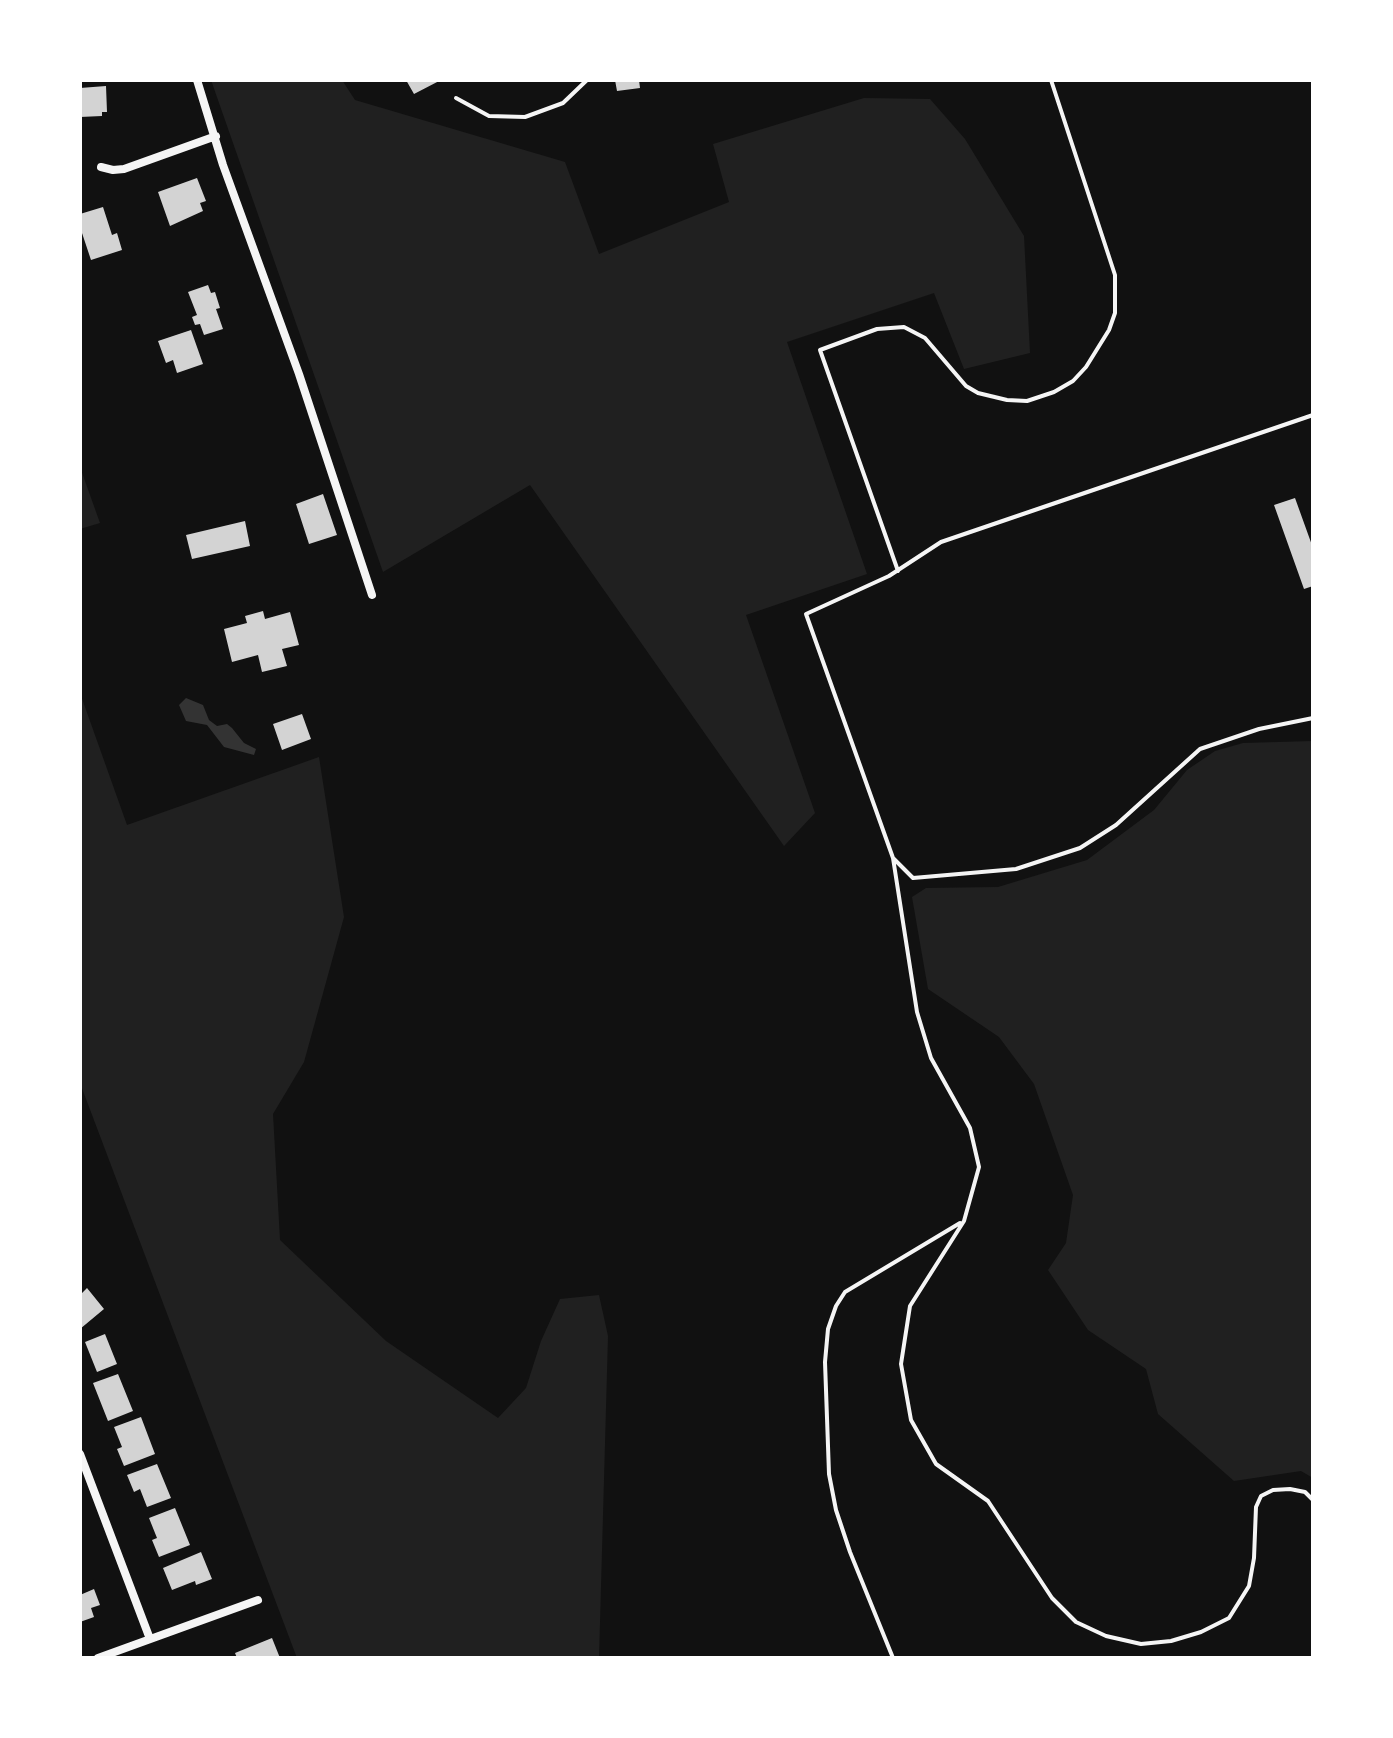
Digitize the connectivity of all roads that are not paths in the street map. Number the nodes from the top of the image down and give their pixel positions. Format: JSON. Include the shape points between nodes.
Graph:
{"nodes":[{"id":1,"x":197,"y":80,"type":"edge"},
{"id":2,"x":587,"y":80,"type":"edge"},
{"id":3,"x":1051,"y":80,"type":"edge"},
{"id":4,"x":456,"y":98,"type":"dead end"},
{"id":5,"x":216,"y":136,"type":"junction"},
{"id":6,"x":100,"y":167,"type":"dead end"},
{"id":7,"x":1313,"y":415,"type":"edge"},
{"id":8,"x":898,"y":570,"type":"junction"},
{"id":9,"x":372,"y":596,"type":"dead end"},
{"id":10,"x":1313,"y":718,"type":"edge"},
{"id":11,"x":892,"y":858,"type":"junction"},
{"id":12,"x":964,"y":1221,"type":"junction"},
{"id":13,"x":80,"y":1454,"type":"edge"},
{"id":14,"x":1313,"y":1500,"type":"edge"},
{"id":15,"x":258,"y":1600,"type":"dead end"},
{"id":16,"x":150,"y":1638,"type":"junction"},
{"id":17,"x":98,"y":1658,"type":"edge"},
{"id":18,"x":893,"y":1658,"type":"edge"}],
"edges":[{"from":1,"to":5,"type":"street"},
{"from":2,"to":4,"type":"lane","via":[[563,104],[525,117],[489,116]]},
{"from":3,"to":8,"type":"lane","via":[[1115,275],[1115,314],[1086,368],[1054,392],[1006,400],[966,386],[925,338],[904,326],[877,328],[820,350]]},
{"from":5,"to":6,"type":"street","via":[[124,168]]},
{"from":5,"to":9,"type":"street"},
{"from":7,"to":8,"type":"lane","via":[[941,542]]},
{"from":8,"to":11,"type":"lane","via":[[806,614]]},
{"from":10,"to":11,"type":"lane","via":[[1200,749],[1116,825],[1080,848],[1016,869],[913,878]]},
{"from":11,"to":12,"type":"lane","via":[[917,1012],[931,1058],[970,1128],[980,1167]]},
{"from":12,"to":14,"type":"lane","via":[[910,1306],[901,1364],[910,1420],[936,1464],[988,1501],[1052,1598],[1076,1622],[1141,1644],[1171,1641],[1229,1618],[1249,1586],[1261,1496],[1290,1489]]},
{"from":12,"to":18,"type":"lane","via":[[844,1292],[828,1329],[829,1474],[836,1510]]},
{"from":13,"to":16,"type":"street"},
{"from":15,"to":16,"type":"street"},
{"from":16,"to":17,"type":"street"}]}
